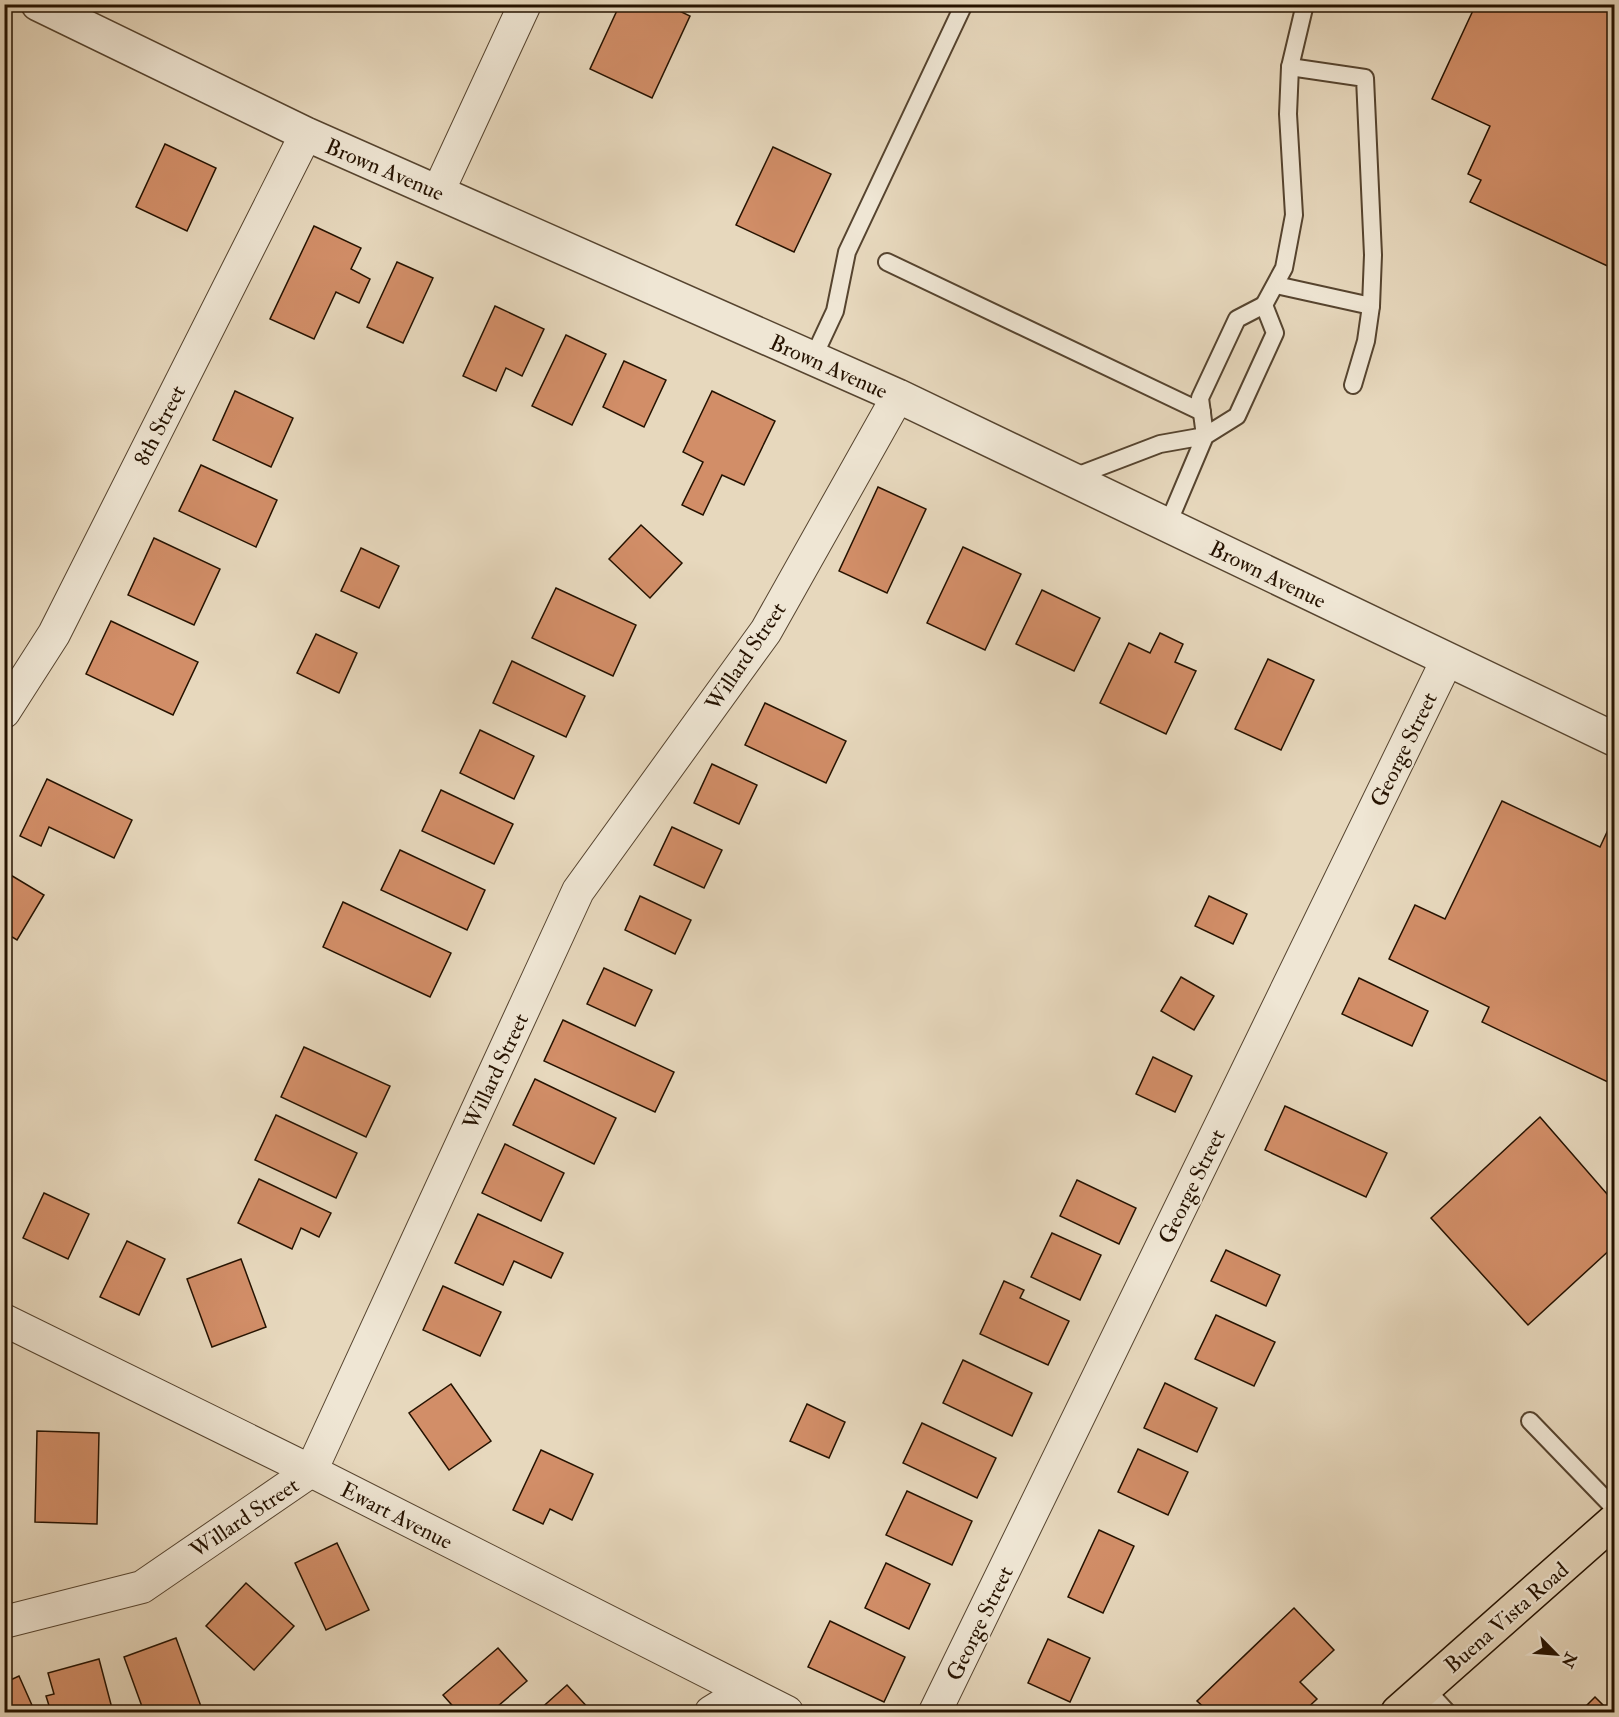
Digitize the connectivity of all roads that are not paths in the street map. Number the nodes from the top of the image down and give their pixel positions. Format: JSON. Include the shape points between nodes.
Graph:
{"nodes":[{"id":1,"x":38,"y":4,"type":"edge"},
{"id":2,"x":525,"y":4,"type":"edge"},
{"id":3,"x":964,"y":4,"type":"edge"},
{"id":4,"x":1305,"y":4,"type":"edge"},
{"id":5,"x":1290,"y":68,"type":"junction"},
{"id":6,"x":306,"y":134,"type":"junction"},
{"id":7,"x":438,"y":192,"type":"junction"},
{"id":8,"x":887,"y":262,"type":"dead end"},
{"id":9,"x":1276,"y":285,"type":"junction"},
{"id":10,"x":1264,"y":305,"type":"junction"},
{"id":11,"x":1371,"y":306,"type":"junction"},
{"id":12,"x":813,"y":358,"type":"junction"},
{"id":13,"x":1353,"y":385,"type":"dead end"},
{"id":14,"x":898,"y":396,"type":"junction"},
{"id":15,"x":1202,"y":412,"type":"junction"},
{"id":16,"x":1205,"y":436,"type":"junction"},
{"id":17,"x":1070,"y":479,"type":"junction"},
{"id":18,"x":1167,"y":526,"type":"junction"},
{"id":19,"x":1447,"y":660,"type":"junction"},
{"id":20,"x":4,"y":712,"type":"edge"},
{"id":21,"x":1614,"y":739,"type":"edge"},
{"id":22,"x":4,"y":1320,"type":"edge"},
{"id":23,"x":1530,"y":1422,"type":"dead end"},
{"id":24,"x":311,"y":1471,"type":"junction"},
{"id":25,"x":1614,"y":1508,"type":"edge"},
{"id":26,"x":1614,"y":1521,"type":"edge"},
{"id":27,"x":4,"y":1622,"type":"edge"},
{"id":28,"x":1425,"y":1688,"type":"junction"},
{"id":29,"x":745,"y":1691,"type":"junction"},
{"id":30,"x":711,"y":1713,"type":"edge"},
{"id":31,"x":787,"y":1713,"type":"edge"},
{"id":32,"x":935,"y":1713,"type":"edge"},
{"id":33,"x":1398,"y":1713,"type":"edge"},
{"id":34,"x":1447,"y":1713,"type":"edge"}],
"edges":[{"from":1,"to":6,"type":"street","name":"Brown Avenue"},
{"from":2,"to":7,"type":"street"},
{"from":3,"to":12,"type":"lane","via":[[847,252],[835,311]]},
{"from":4,"to":5,"type":"lane"},
{"from":5,"to":9,"type":"lane","via":[[1288,114],[1294,215],[1284,268]]},
{"from":5,"to":11,"type":"lane","via":[[1365,78],[1373,255]]},
{"from":6,"to":7,"type":"street","name":"Brown Avenue"},
{"from":6,"to":20,"type":"street","name":"8th Street","via":[[54,634]]},
{"from":7,"to":12,"type":"street","name":"Brown Avenue"},
{"from":8,"to":15,"type":"lane"},
{"from":9,"to":10,"type":"lane"},
{"from":9,"to":11,"type":"lane"},
{"from":10,"to":15,"type":"lane","via":[[1237,319],[1200,398]]},
{"from":10,"to":16,"type":"lane","via":[[1275,333],[1237,416]]},
{"from":11,"to":13,"type":"lane"},
{"from":12,"to":14,"type":"street","name":"Brown Avenue"},
{"from":14,"to":17,"type":"street","name":"Brown Avenue"},
{"from":14,"to":24,"type":"street","name":"Willard Street","via":[[766,631],[578,891]]},
{"from":15,"to":16,"type":"lane"},
{"from":16,"to":17,"type":"lane","via":[[1160,444]]},
{"from":16,"to":18,"type":"lane"},
{"from":17,"to":18,"type":"street","name":"Brown Avenue"},
{"from":18,"to":19,"type":"street","name":"Brown Avenue"},
{"from":19,"to":21,"type":"street","name":"Brown Avenue"},
{"from":19,"to":32,"type":"street","name":"George Street"},
{"from":22,"to":24,"type":"street","name":"Ewart Avenue"},
{"from":23,"to":25,"type":"lane"},
{"from":24,"to":27,"type":"street","name":"Willard Street","via":[[142,1587]]},
{"from":24,"to":29,"type":"street","name":"Ewart Avenue"},
{"from":26,"to":28,"type":"main road","name":"Buena Vista Road"},
{"from":28,"to":33,"type":"main road","name":"Buena Vista Road"},
{"from":28,"to":34,"type":"lane"},
{"from":29,"to":30,"type":"street"},
{"from":29,"to":31,"type":"street","name":"Ewart Avenue"}]}
